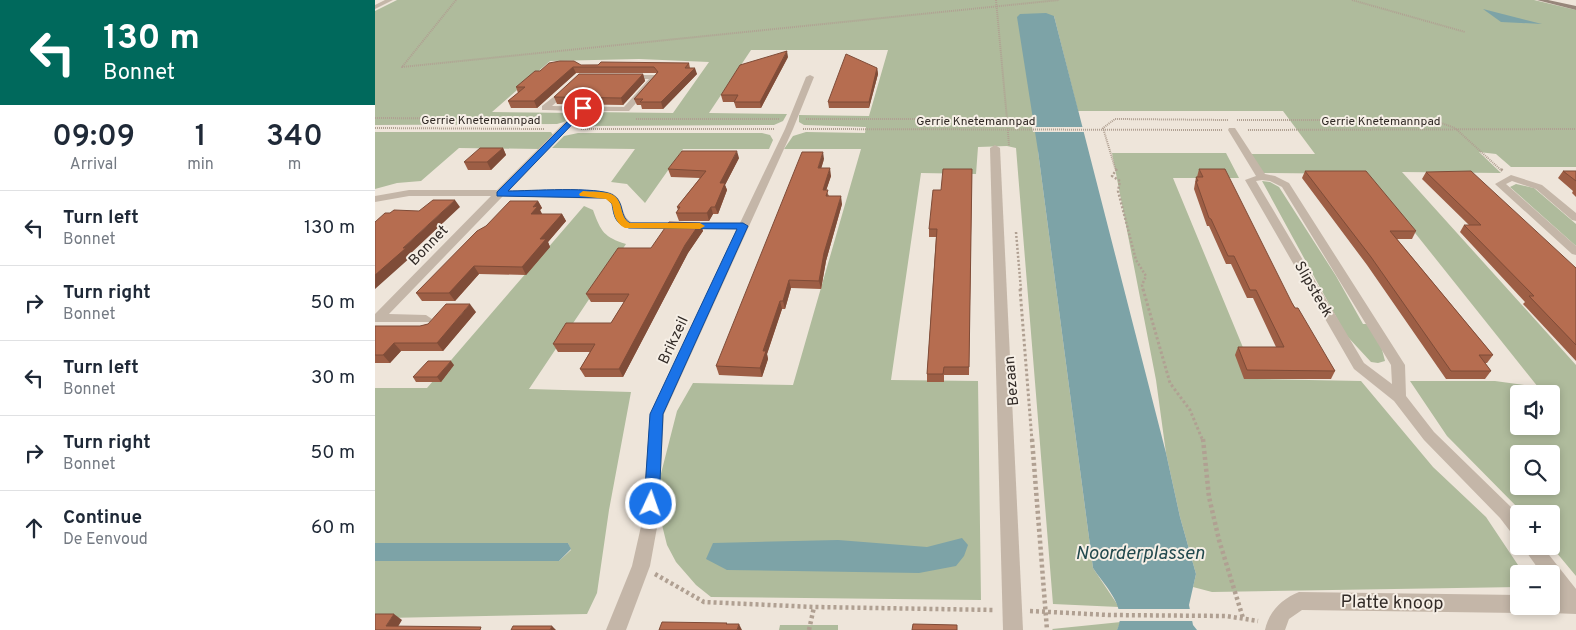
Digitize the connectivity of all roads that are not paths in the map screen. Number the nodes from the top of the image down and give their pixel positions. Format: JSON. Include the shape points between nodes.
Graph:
{"nodes":[{"id":1,"x":390,"y":0,"type":"edge"},
{"id":2,"x":1540,"y":0,"type":"edge"},
{"id":3,"x":375,"y":7,"type":"edge"},
{"id":4,"x":1576,"y":8,"type":"edge"},
{"id":5,"x":617,"y":77,"type":"edge"},
{"id":6,"x":810,"y":77,"type":"dead end"},
{"id":7,"x":572,"y":83,"type":"edge"},
{"id":8,"x":583,"y":108,"type":"junction"},
{"id":9,"x":1232,"y":130,"type":"road end"},
{"id":10,"x":995,"y":148,"type":"dead end"},
{"id":11,"x":1262,"y":177,"type":"junction"},
{"id":12,"x":500,"y":194,"type":"junction"},
{"id":13,"x":375,"y":199,"type":"edge"},
{"id":14,"x":1576,"y":218,"type":"edge"},
{"id":15,"x":743,"y":226,"type":"junction"},
{"id":16,"x":1576,"y":252,"type":"edge"},
{"id":17,"x":377,"y":318,"type":"edge"},
{"id":18,"x":426,"y":319,"type":"dead end"},
{"id":19,"x":1399,"y":397,"type":"junction"},
{"id":20,"x":1510,"y":518,"type":"edge"},
{"id":21,"x":1538,"y":555,"type":"edge"},
{"id":22,"x":1510,"y":604,"type":"edge"},
{"id":23,"x":1560,"y":604,"type":"edge"},
{"id":24,"x":1576,"y":604,"type":"edge"},
{"id":25,"x":1276,"y":627,"type":"edge"},
{"id":26,"x":616,"y":630,"type":"edge"},
{"id":27,"x":1013,"y":630,"type":"edge"}],
"edges":[{"from":1,"to":3,"type":"street"},
{"from":2,"to":4,"type":"main road"},
{"from":5,"to":8,"type":"street","via":[[655,77],[626,109]]},
{"from":6,"to":15,"type":"street","name":"Brikzeil"},
{"from":7,"to":8,"type":"street","via":[[545,108]]},
{"from":8,"to":12,"type":"street","name":"Bonnet"},
{"from":9,"to":11,"type":"street"},
{"from":10,"to":27,"type":"street","name":"Bezaan"},
{"from":11,"to":19,"type":"street","name":"Slipsteek","via":[[1286,185],[1398,364]]},
{"from":11,"to":19,"type":"street","name":"Slipsteek","via":[[1250,180],[1359,366]]},
{"from":12,"to":13,"type":"street","via":[[409,192]]},
{"from":12,"to":15,"type":"street","via":[[609,196],[617,203],[623,223],[629,226]]},
{"from":12,"to":17,"type":"street","name":"Bonnet"},
{"from":14,"to":16,"type":"street","via":[[1539,187],[1511,178],[1500,184]]},
{"from":15,"to":26,"type":"street","name":"Brikzeil","via":[[657,414],[651,522],[641,566]]},
{"from":17,"to":18,"type":"street","name":"Bonnet"},
{"from":19,"to":20,"type":"street","name":"Slipsteek","via":[[1429,436]]},
{"from":21,"to":24,"type":"street"},
{"from":22,"to":25,"type":"street","name":"Platte knoop","via":[[1299,601],[1283,612]]},
{"from":23,"to":24,"type":"street"}]}
